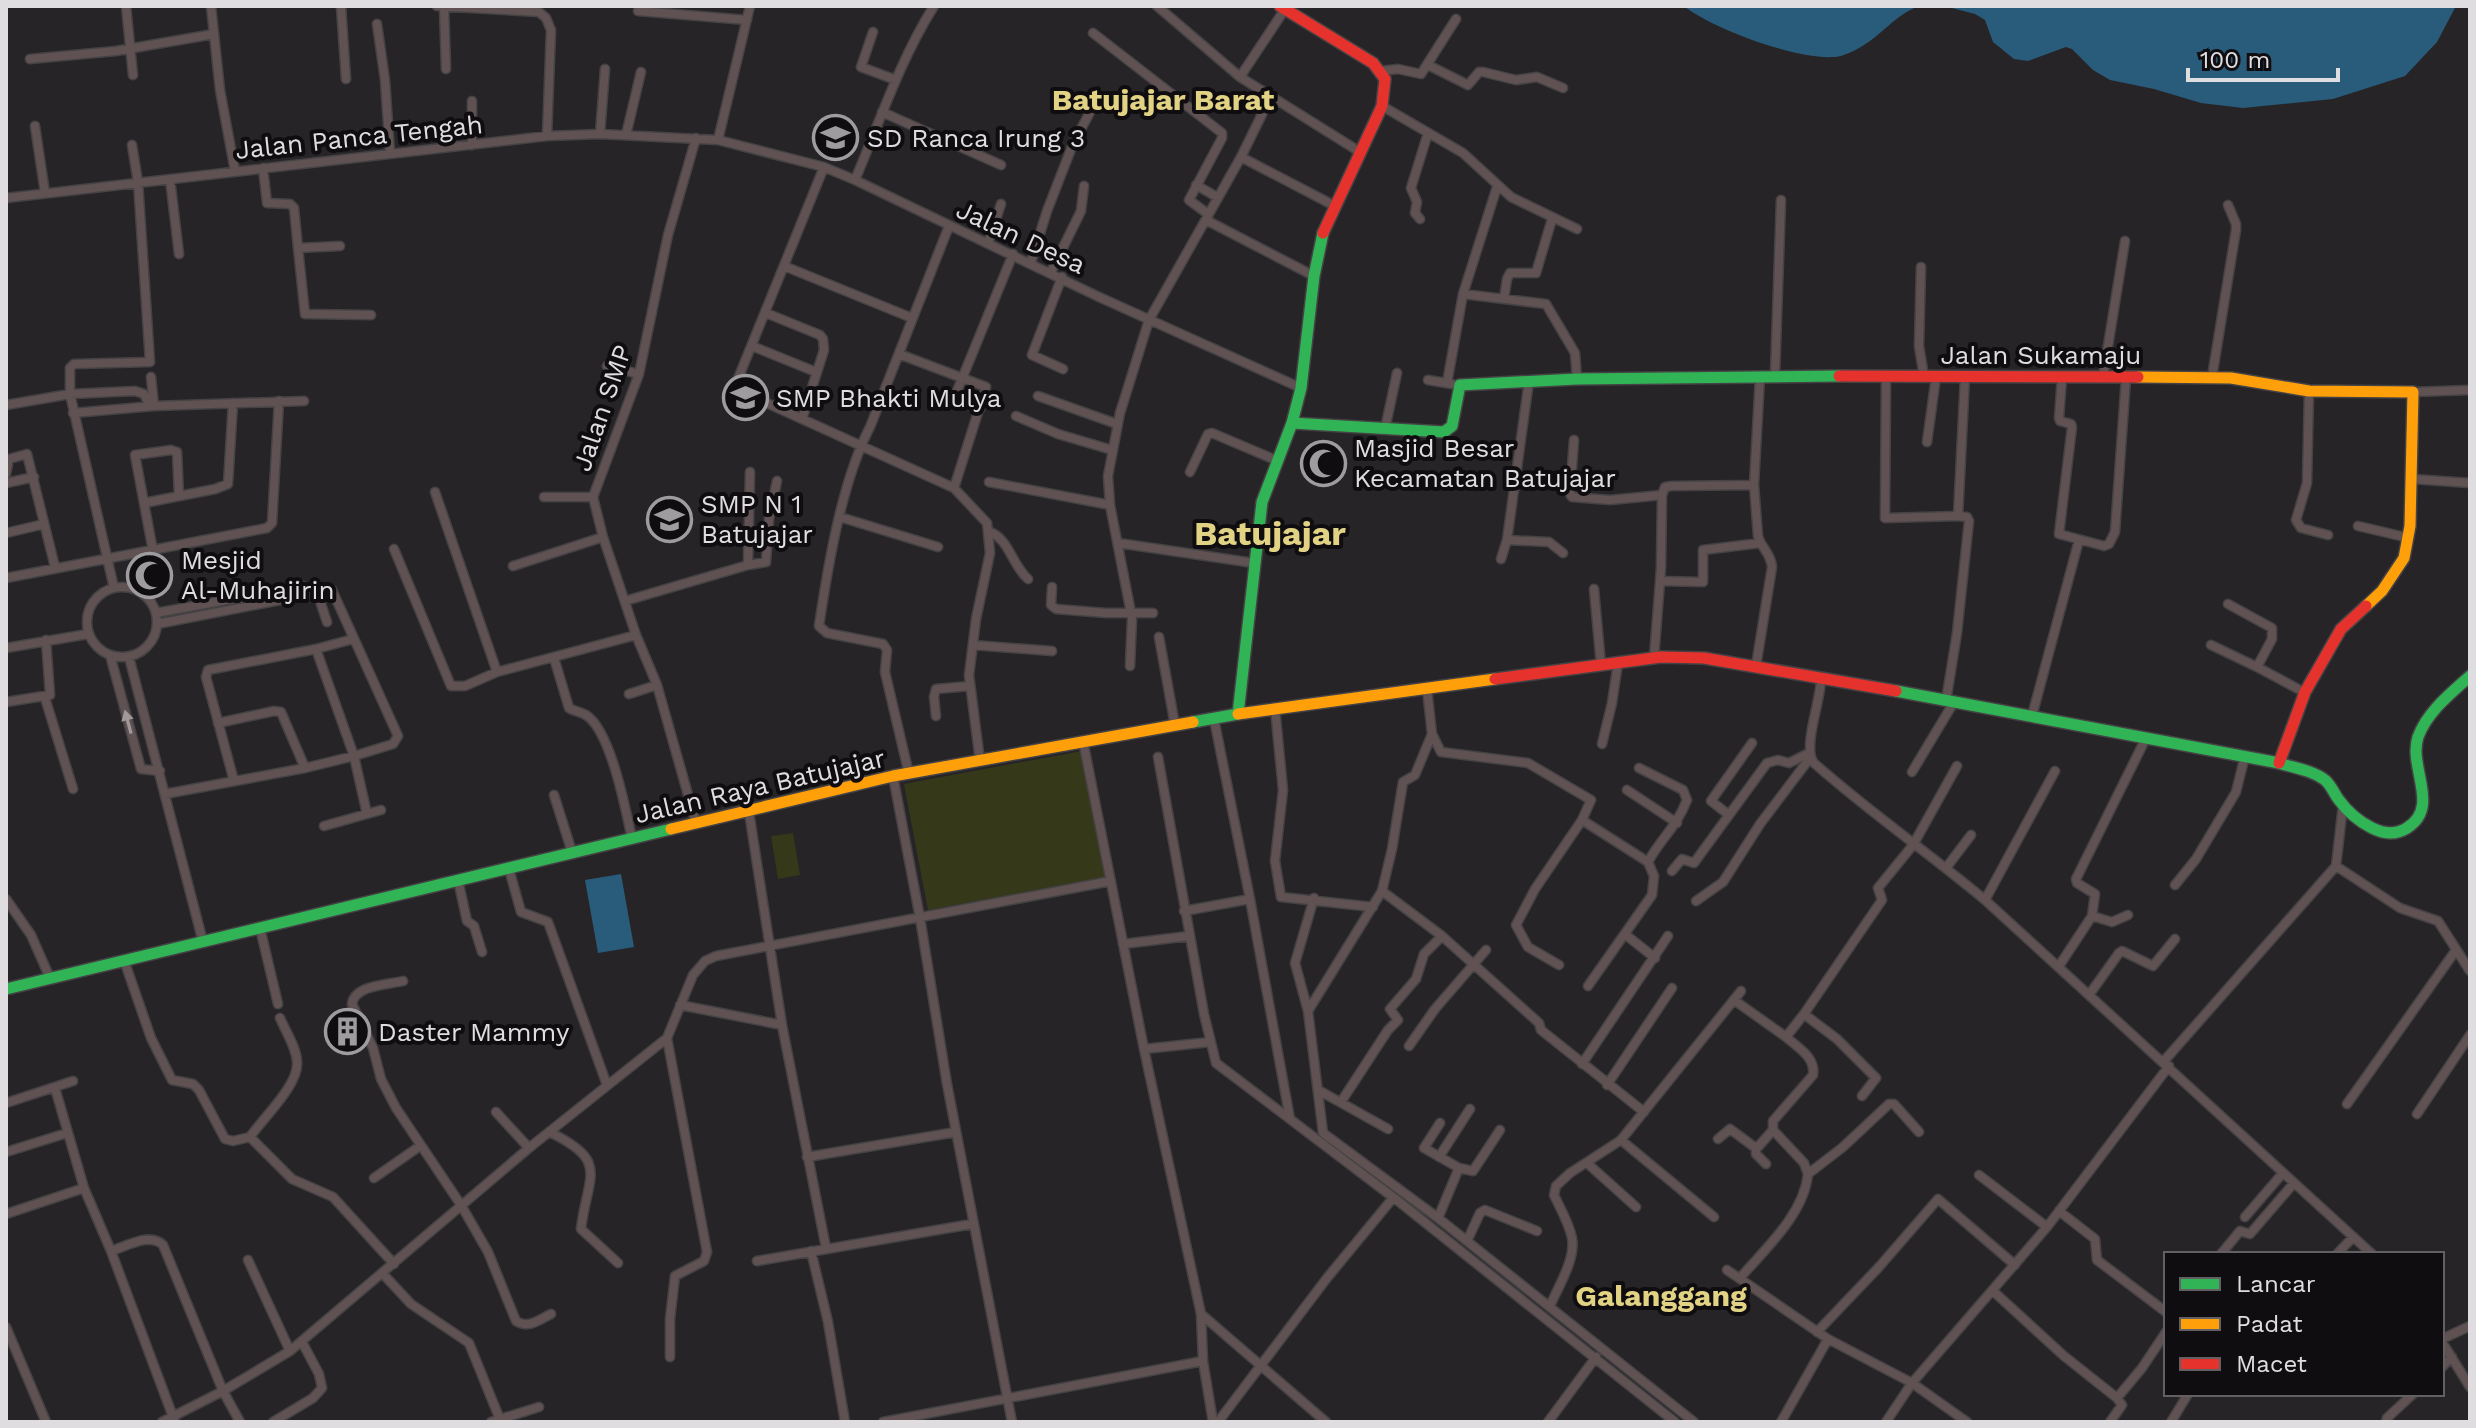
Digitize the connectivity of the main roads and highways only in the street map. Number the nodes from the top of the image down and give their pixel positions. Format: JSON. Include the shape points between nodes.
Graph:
{"nodes":[{"id":1,"x":1283,"y":8,"type":"edge"},
{"id":2,"x":1292,"y":423,"type":"junction"},
{"id":3,"x":2470,"y":676,"type":"edge"},
{"id":4,"x":1238,"y":714,"type":"junction"},
{"id":5,"x":2279,"y":763,"type":"junction"},
{"id":6,"x":6,"y":989,"type":"edge"}],
"edges":[{"from":1,"to":2,"type":"main road","via":[[1366,58],[1381,71],[1385,87],[1382,106],[1322,238]]},
{"from":2,"to":4,"type":"main road","via":[[1262,502]]},
{"from":2,"to":5,"type":"main road","name":"Jalan Sukamaju","via":[[1444,432],[1452,426],[1460,385],[1577,379],[2212,377],[2309,391],[2413,392],[2404,558],[2391,579],[2341,629],[2302,691]]},
{"from":3,"to":5,"type":"main road","name":"Jalan Raya Batujajar","via":[[2432,712],[2416,743],[2422,814],[2404,829],[2371,830],[2324,780]]},
{"from":4,"to":5,"type":"main road","name":"Jalan Raya Batujajar","via":[[1654,658],[1704,658]]},
{"from":4,"to":6,"type":"main road","name":"Jalan Raya Batujajar","via":[[893,776]]}]}
